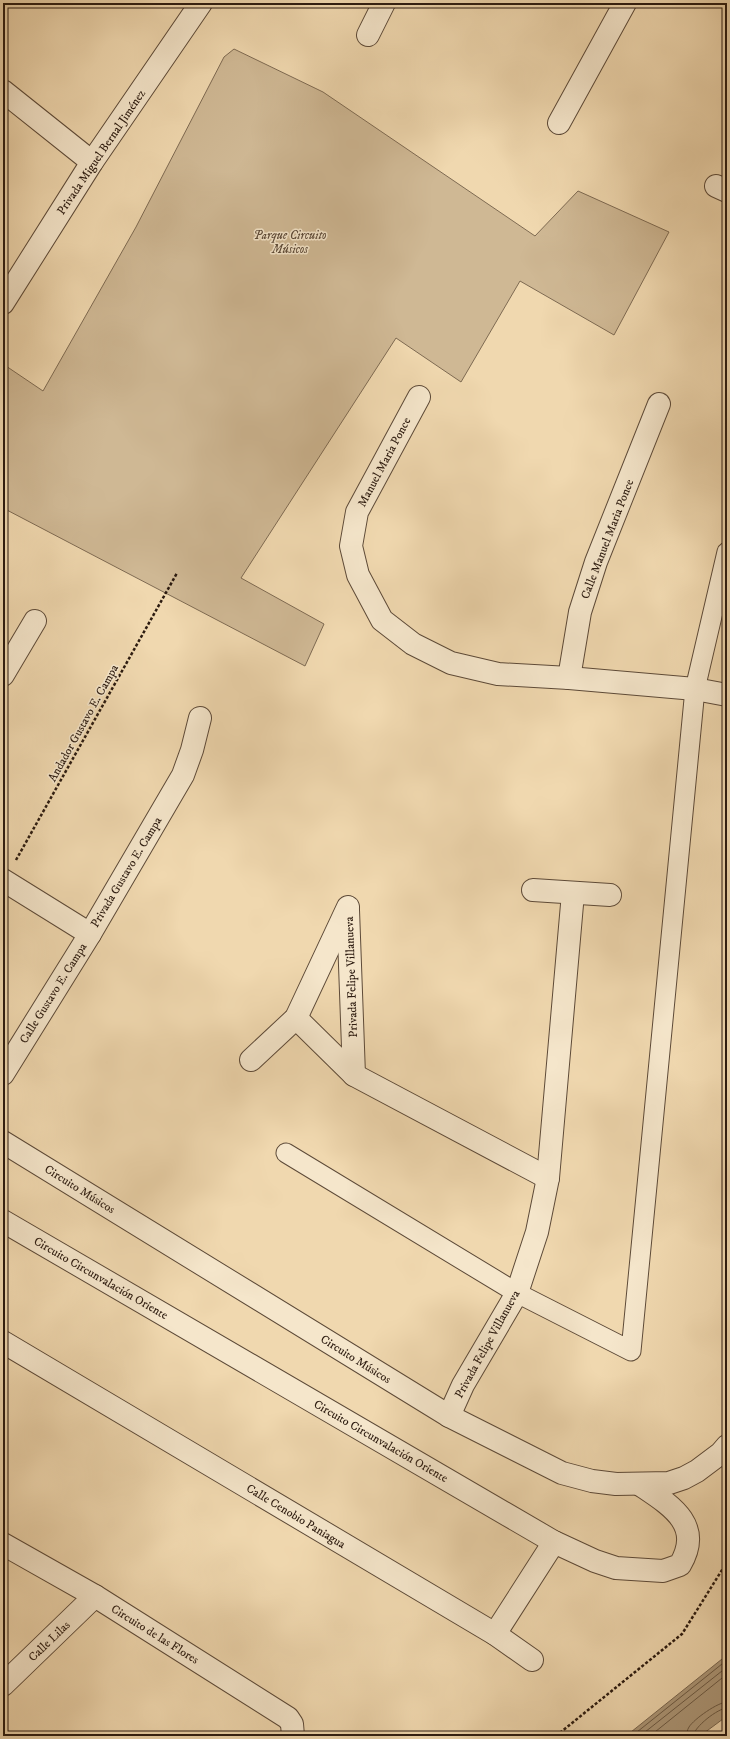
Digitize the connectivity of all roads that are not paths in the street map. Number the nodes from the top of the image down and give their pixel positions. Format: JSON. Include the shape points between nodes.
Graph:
{"nodes":[{"id":1,"x":201,"y":3,"type":"edge"},
{"id":2,"x":384,"y":3,"type":"edge"},
{"id":3,"x":625,"y":3,"type":"edge"},
{"id":4,"x":368,"y":35,"type":"dead end"},
{"id":5,"x":3,"y":91,"type":"edge"},
{"id":6,"x":559,"y":123,"type":"dead end"},
{"id":7,"x":92,"y":162,"type":"junction"},
{"id":8,"x":3,"y":303,"type":"edge"},
{"id":9,"x":419,"y":397,"type":"dead end"},
{"id":10,"x":659,"y":404,"type":"dead end"},
{"id":11,"x":727,"y":552,"type":"edge"},
{"id":12,"x":35,"y":621,"type":"dead end"},
{"id":13,"x":3,"y":676,"type":"edge"},
{"id":14,"x":569,"y":678,"type":"junction"},
{"id":15,"x":695,"y":689,"type":"junction"},
{"id":16,"x":727,"y":695,"type":"edge"},
{"id":17,"x":200,"y":718,"type":"dead end"},
{"id":18,"x":4,"y":881,"type":"edge"},
{"id":19,"x":533,"y":890,"type":"dead end"},
{"id":20,"x":574,"y":892,"type":"junction"},
{"id":21,"x":610,"y":895,"type":"dead end"},
{"id":22,"x":90,"y":934,"type":"junction"},
{"id":23,"x":296,"y":1018,"type":"junction"},
{"id":24,"x":251,"y":1060,"type":"dead end"},
{"id":25,"x":3,"y":1074,"type":"edge"},
{"id":26,"x":354,"y":1074,"type":"junction"},
{"id":27,"x":3,"y":1142,"type":"edge"},
{"id":28,"x":286,"y":1153,"type":"dead end"},
{"id":29,"x":548,"y":1178,"type":"junction"},
{"id":30,"x":3,"y":1221,"type":"edge"},
{"id":31,"x":517,"y":1293,"type":"junction"},
{"id":32,"x":3,"y":1342,"type":"edge"},
{"id":33,"x":449,"y":1416,"type":"junction"},
{"id":34,"x":727,"y":1446,"type":"edge"},
{"id":35,"x":639,"y":1484,"type":"junction"},
{"id":36,"x":554,"y":1542,"type":"junction"},
{"id":37,"x":3,"y":1544,"type":"edge"},
{"id":38,"x":95,"y":1596,"type":"junction"},
{"id":39,"x":495,"y":1634,"type":"junction"},
{"id":40,"x":532,"y":1660,"type":"dead end"},
{"id":41,"x":3,"y":1685,"type":"edge"},
{"id":42,"x":293,"y":1736,"type":"edge"}],
"edges":[{"from":1,"to":7,"type":"street","name":"Privada Miguel Bernal Jiménez"},
{"from":2,"to":4,"type":"street"},
{"from":3,"to":6,"type":"street"},
{"from":5,"to":7,"type":"street"},
{"from":7,"to":8,"type":"street","name":"Privada Miguel Bernal Jiménez"},
{"from":9,"to":14,"type":"street","name":"Manuel Maria Ponce","via":[[357,512],[351,546],[358,575],[382,620],[413,644],[451,663],[498,674]]},
{"from":10,"to":14,"type":"street","name":"Calle Manuel Maria Ponce","via":[[596,562],[580,612]]},
{"from":11,"to":15,"type":"street"},
{"from":12,"to":13,"type":"street"},
{"from":14,"to":15,"type":"street"},
{"from":15,"to":16,"type":"street"},
{"from":15,"to":31,"type":"street","via":[[631,1351]]},
{"from":17,"to":22,"type":"street","name":"Privada Gustavo E. Campa","via":[[183,775]]},
{"from":18,"to":22,"type":"street","name":"Privada Gustavo E. Campa"},
{"from":19,"to":20,"type":"street"},
{"from":20,"to":21,"type":"street"},
{"from":20,"to":29,"type":"street","name":"Privada Felipe Villanueva"},
{"from":22,"to":25,"type":"street","name":"Calle Gustavo E. Campa"},
{"from":23,"to":24,"type":"street","name":"Privada Felipe Villanueva"},
{"from":23,"to":26,"type":"street"},
{"from":23,"to":26,"type":"street","name":"Privada Felipe Villanueva","via":[[348,907]]},
{"from":26,"to":29,"type":"street"},
{"from":27,"to":33,"type":"street","name":"Circuito Músicos"},
{"from":28,"to":31,"type":"street"},
{"from":29,"to":31,"type":"street","name":"Privada Felipe Villanueva","via":[[537,1232]]},
{"from":30,"to":36,"type":"street","name":"Circuito Circunvalación Oriente"},
{"from":31,"to":33,"type":"street","name":"Privada Felipe Villanueva","via":[[463,1385]]},
{"from":32,"to":39,"type":"street","name":"Calle Cenobio Paniagua"},
{"from":33,"to":35,"type":"street","name":"Circuito Músicos","via":[[562,1473],[592,1481]]},
{"from":34,"to":35,"type":"street","name":"Circuito Músicos","via":[[697,1471],[684,1478],[669,1483]]},
{"from":35,"to":36,"type":"street","name":"Circuito Circunvalación Oriente","via":[[670,1505],[686,1525],[687,1553],[680,1565],[663,1571],[616,1568]]},
{"from":36,"to":39,"type":"street"},
{"from":37,"to":38,"type":"street","name":"Circuito de las Flores"},
{"from":38,"to":41,"type":"street","name":"Calle Lilas"},
{"from":38,"to":42,"type":"street","name":"Circuito de las Flores","via":[[288,1718],[292,1724]]},
{"from":39,"to":40,"type":"street","name":"Calle Cenobio Paniagua"}]}
